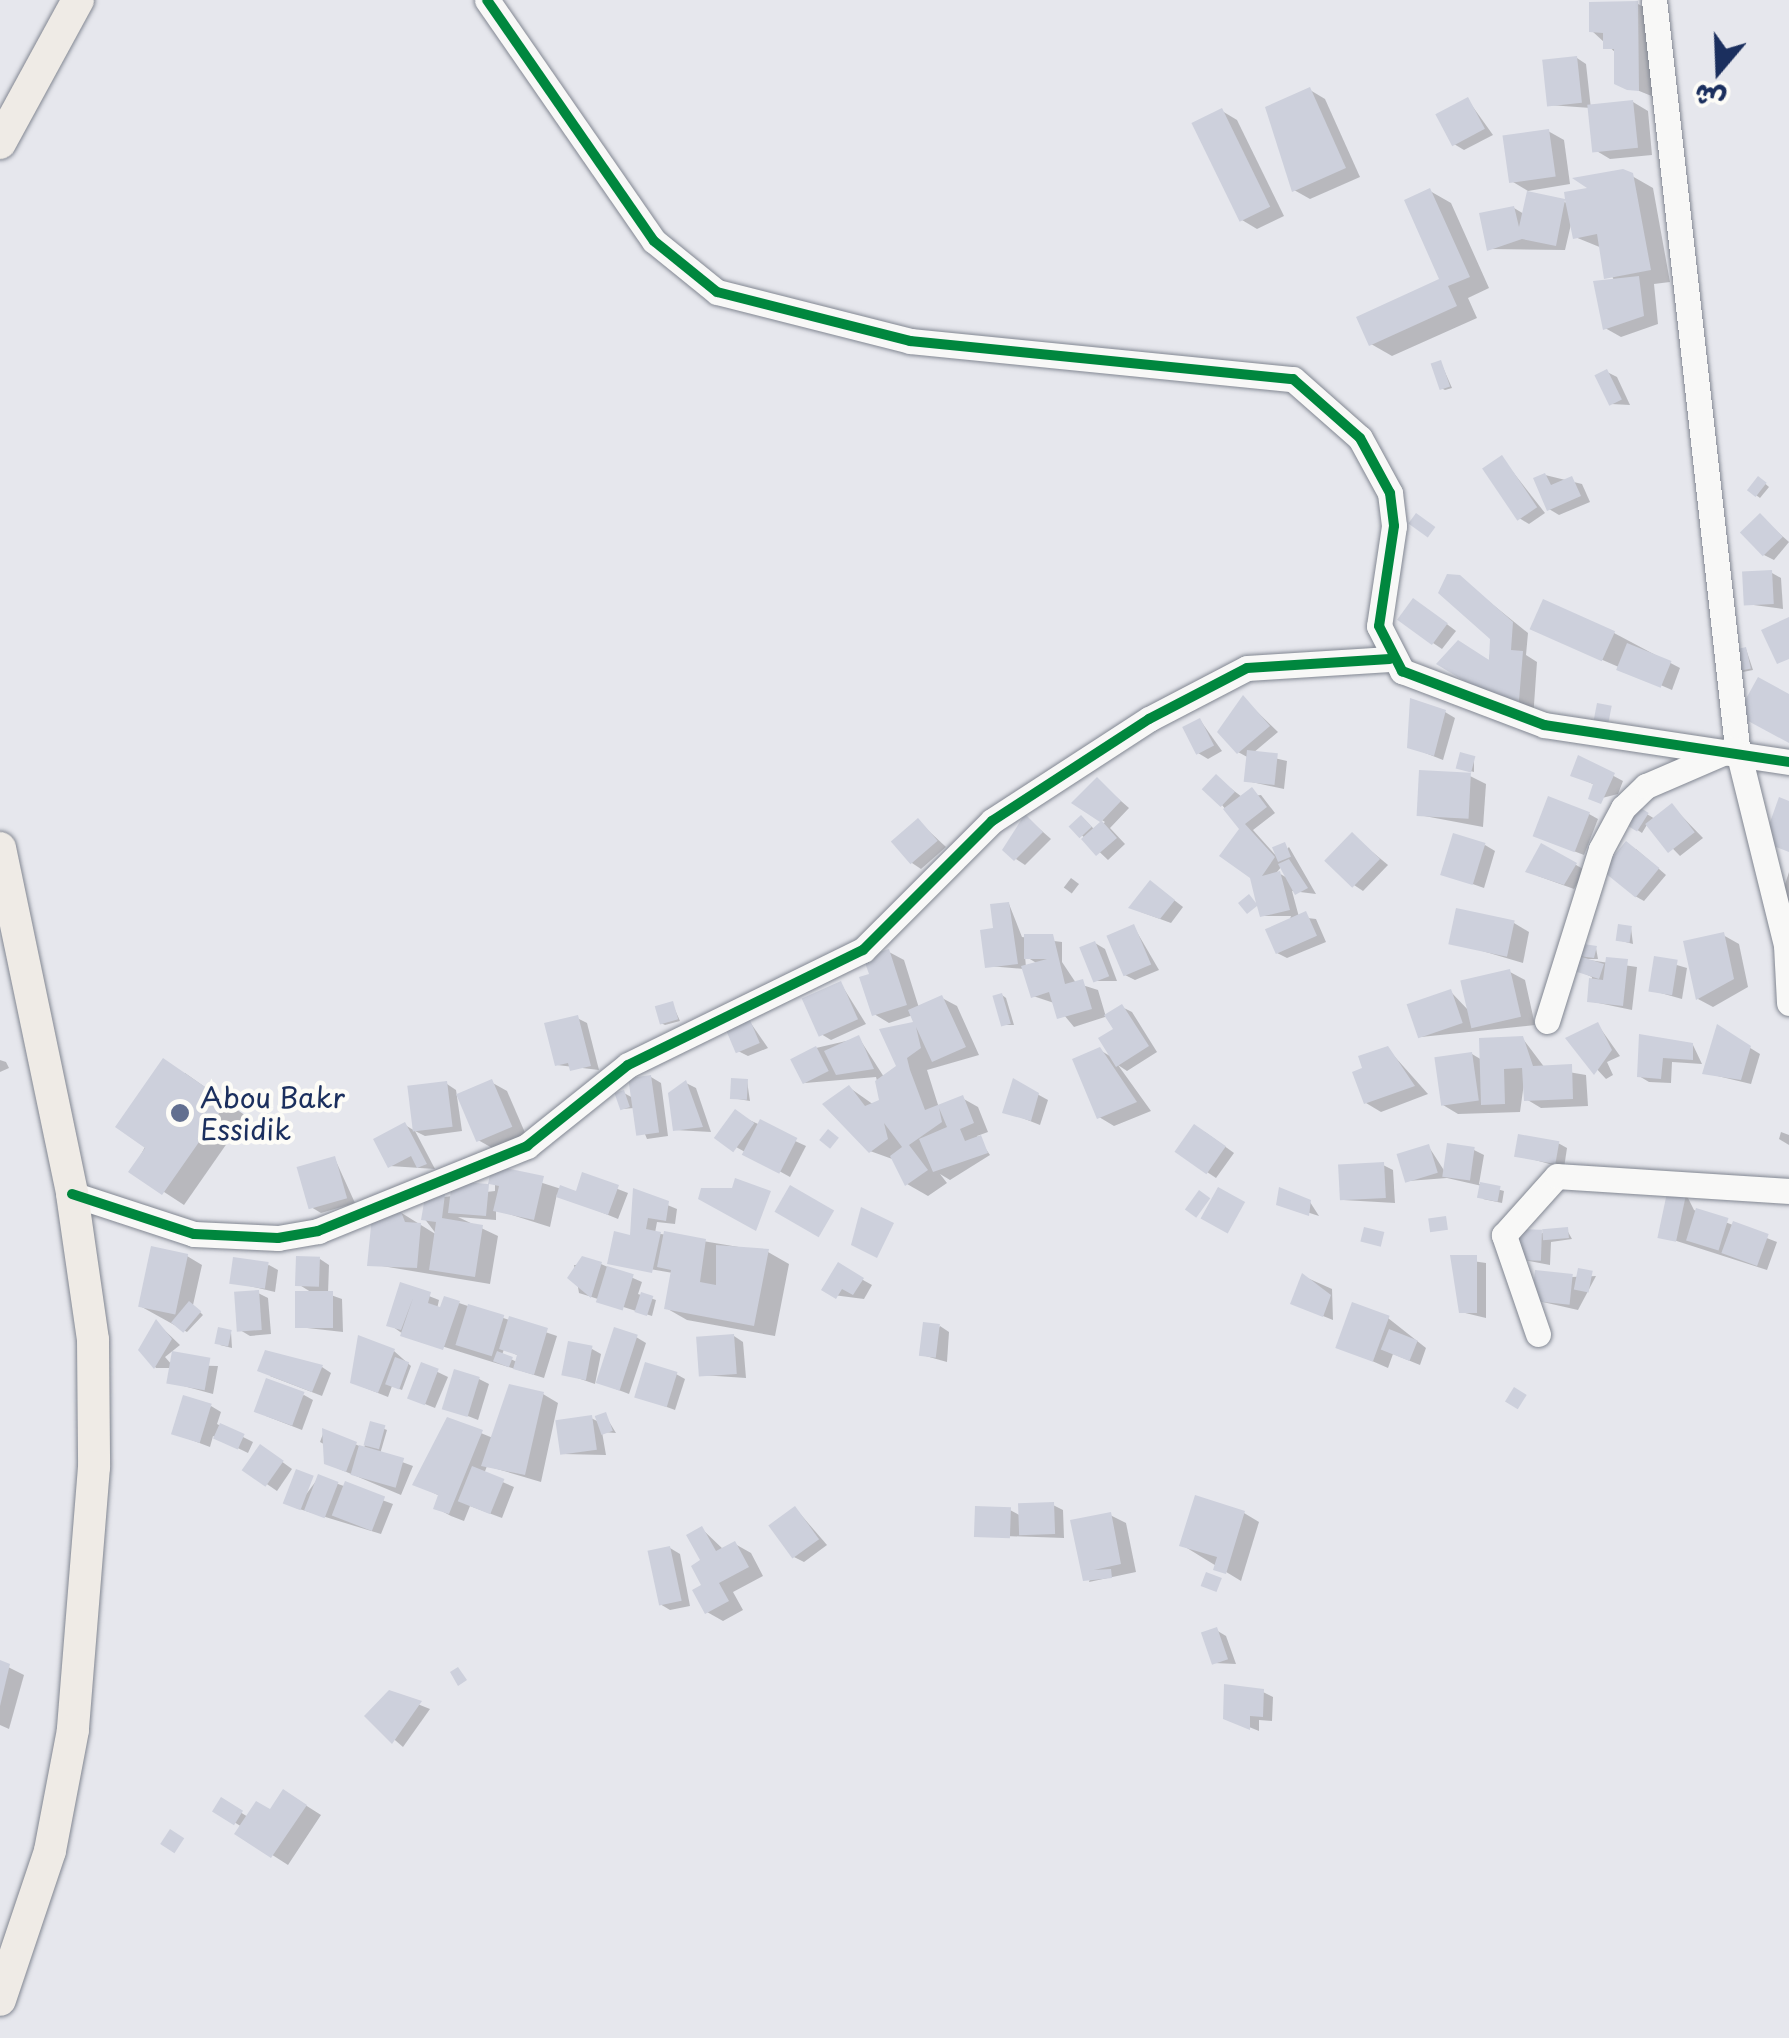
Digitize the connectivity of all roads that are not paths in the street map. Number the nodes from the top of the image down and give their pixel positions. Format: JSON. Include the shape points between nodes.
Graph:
{"nodes":[{"id":1,"x":78,"y":0,"type":"edge"},
{"id":2,"x":486,"y":0,"type":"edge"},
{"id":3,"x":1654,"y":0,"type":"edge"},
{"id":4,"x":0,"y":143,"type":"edge"},
{"id":5,"x":1390,"y":658,"type":"junction"},
{"id":6,"x":1737,"y":747,"type":"junction"},
{"id":7,"x":1789,"y":762,"type":"edge"},
{"id":8,"x":0,"y":849,"type":"edge"},
{"id":9,"x":1789,"y":1004,"type":"edge"},
{"id":10,"x":1548,"y":1021,"type":"dead end"},
{"id":11,"x":1789,"y":1192,"type":"edge"},
{"id":12,"x":72,"y":1194,"type":"junction"},
{"id":13,"x":1538,"y":1334,"type":"dead end"},
{"id":14,"x":0,"y":2000,"type":"edge"}],
"edges":[{"from":1,"to":4,"type":"main road"},
{"from":2,"to":5,"type":"street","via":[[654,241],[716,292],[910,341],[1277,375],[1321,396],[1360,438],[1390,493],[1394,526],[1380,626]]},
{"from":3,"to":6,"type":"street"},
{"from":5,"to":6,"type":"street","via":[[1419,683],[1544,725]]},
{"from":5,"to":12,"type":"street","via":[[1248,668],[1149,719],[992,821],[863,950],[628,1065],[527,1146],[318,1231],[278,1238],[194,1234]]},
{"from":6,"to":7,"type":"street"},
{"from":6,"to":9,"type":"street","via":[[1786,945]]},
{"from":6,"to":10,"type":"street","via":[[1646,786],[1623,808],[1601,850]]},
{"from":8,"to":12,"type":"main road"},
{"from":11,"to":13,"type":"street","via":[[1557,1176],[1504,1235]]},
{"from":12,"to":14,"type":"main road","via":[[93,1340],[90,1593],[50,1850]]}]}
